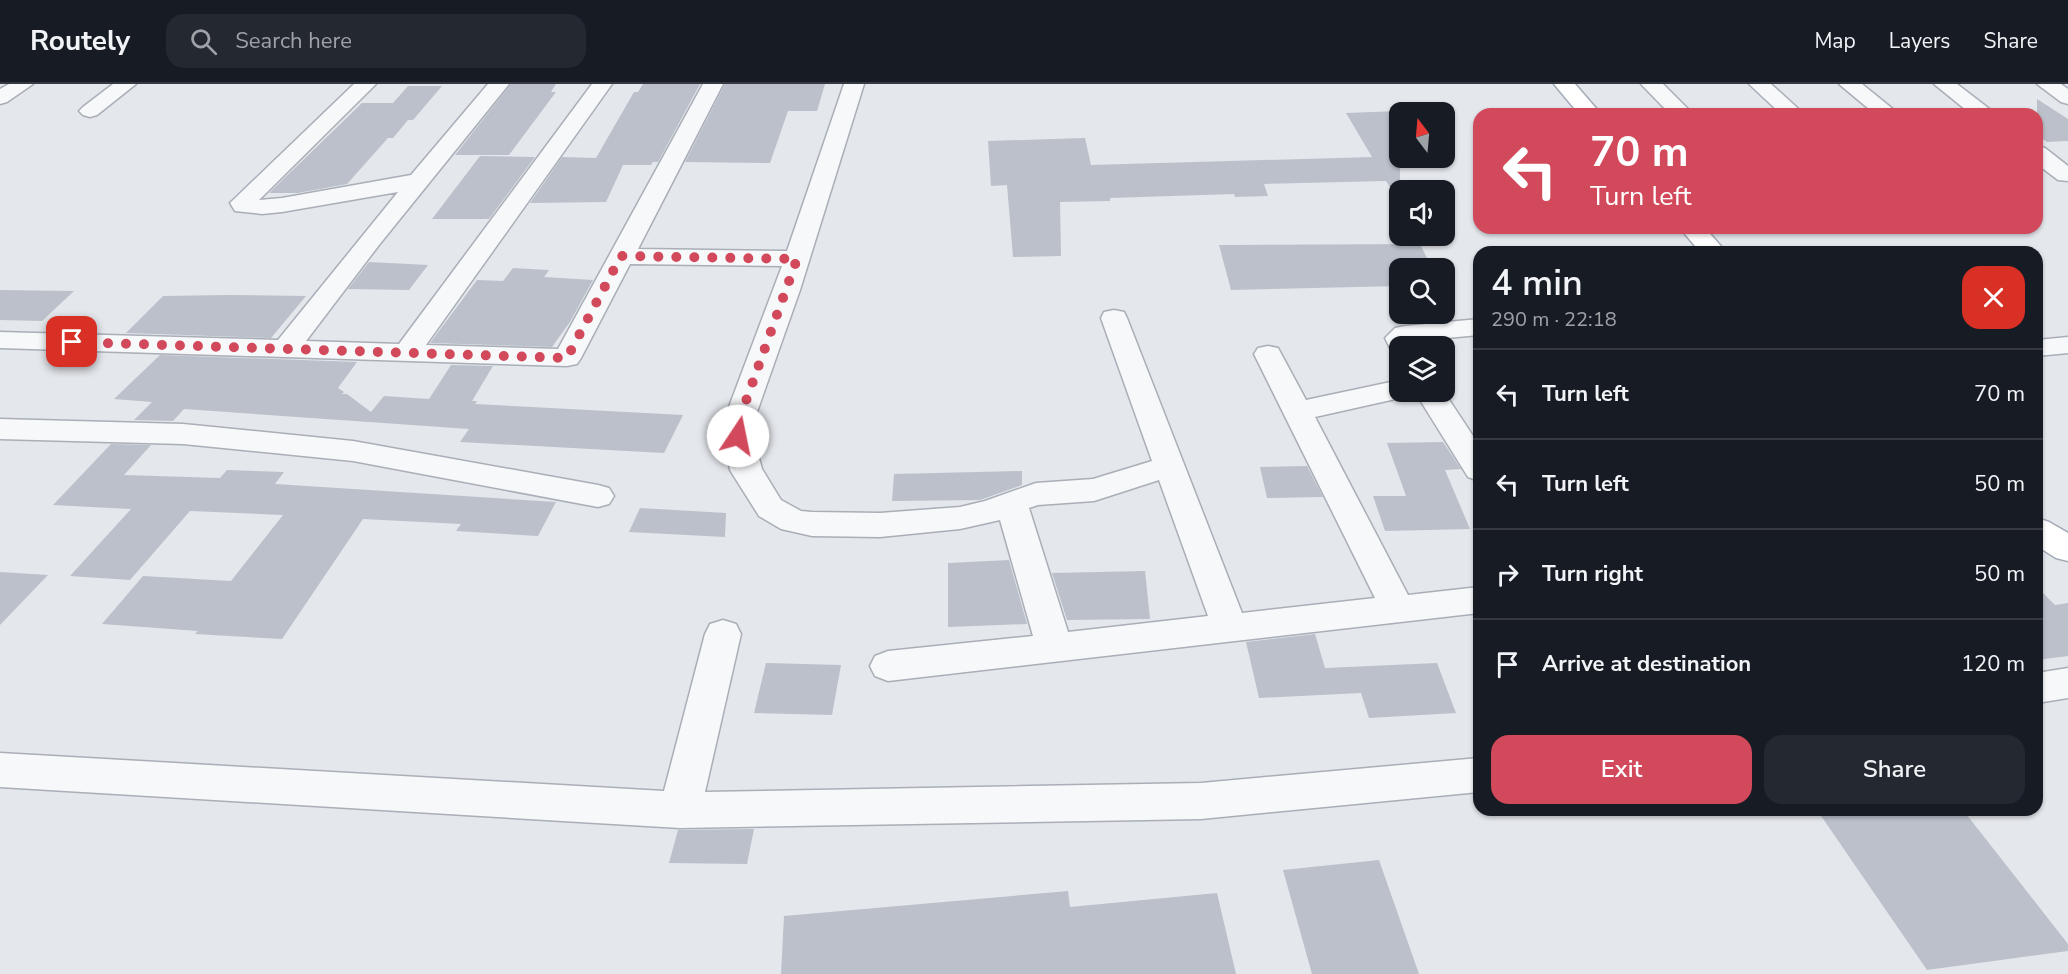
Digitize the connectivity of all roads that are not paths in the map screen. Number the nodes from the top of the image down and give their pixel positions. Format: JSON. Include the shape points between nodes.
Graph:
{"nodes":[{"id":1,"x":23,"y":84,"type":"edge"},
{"id":2,"x":126,"y":84,"type":"edge"},
{"id":3,"x":366,"y":84,"type":"edge"},
{"id":4,"x":499,"y":84,"type":"edge"},
{"id":5,"x":602,"y":84,"type":"edge"},
{"id":6,"x":713,"y":84,"type":"edge"},
{"id":7,"x":854,"y":84,"type":"edge"},
{"id":8,"x":1651,"y":84,"type":"edge"},
{"id":9,"x":1759,"y":84,"type":"edge"},
{"id":10,"x":1849,"y":84,"type":"edge"},
{"id":11,"x":1944,"y":84,"type":"edge"},
{"id":12,"x":2047,"y":84,"type":"edge"},
{"id":13,"x":1555,"y":88,"type":"edge"},
{"id":14,"x":0,"y":98,"type":"edge"},
{"id":15,"x":2068,"y":98,"type":"edge"},
{"id":16,"x":1563,"y":108,"type":"edge"},
{"id":17,"x":1582,"y":108,"type":"edge"},
{"id":18,"x":1676,"y":108,"type":"edge"},
{"id":19,"x":1785,"y":108,"type":"edge"},
{"id":20,"x":1880,"y":108,"type":"edge"},
{"id":21,"x":1977,"y":108,"type":"edge"},
{"id":22,"x":90,"y":111,"type":"dead end"},
{"id":23,"x":2043,"y":158,"type":"edge"},
{"id":24,"x":2066,"y":175,"type":"dead end"},
{"id":25,"x":419,"y":181,"type":"junction"},
{"id":26,"x":1672,"y":234,"type":"edge"},
{"id":27,"x":1697,"y":234,"type":"edge"},
{"id":28,"x":1683,"y":246,"type":"edge"},
{"id":29,"x":1708,"y":246,"type":"edge"},
{"id":30,"x":621,"y":256,"type":"junction"},
{"id":31,"x":797,"y":259,"type":"junction"},
{"id":32,"x":1114,"y":318,"type":"dead end"},
{"id":33,"x":1473,"y":328,"type":"edge"},
{"id":34,"x":1402,"y":336,"type":"edge"},
{"id":35,"x":0,"y":340,"type":"edge"},
{"id":36,"x":2068,"y":345,"type":"edge"},
{"id":37,"x":2043,"y":347,"type":"edge"},
{"id":38,"x":286,"y":349,"type":"junction"},
{"id":39,"x":406,"y":354,"type":"junction"},
{"id":40,"x":1268,"y":354,"type":"dead end"},
{"id":41,"x":1389,"y":390,"type":"edge"},
{"id":42,"x":1436,"y":402,"type":"edge"},
{"id":43,"x":1297,"y":411,"type":"junction"},
{"id":44,"x":0,"y":429,"type":"edge"},
{"id":45,"x":1473,"y":460,"type":"edge"},
{"id":46,"x":1170,"y":466,"type":"junction"},
{"id":47,"x":598,"y":496,"type":"dead end"},
{"id":48,"x":1011,"y":502,"type":"junction"},
{"id":49,"x":2043,"y":508,"type":"edge"},
{"id":50,"x":2068,"y":523,"type":"edge"},
{"id":51,"x":2043,"y":534,"type":"edge"},
{"id":52,"x":2068,"y":549,"type":"edge"},
{"id":53,"x":1473,"y":601,"type":"edge"},
{"id":54,"x":1398,"y":609,"type":"junction"},
{"id":55,"x":1230,"y":628,"type":"junction"},
{"id":56,"x":723,"y":633,"type":"dead end"},
{"id":57,"x":1055,"y":647,"type":"junction"},
{"id":58,"x":888,"y":666,"type":"dead end"},
{"id":59,"x":2068,"y":683,"type":"edge"},
{"id":60,"x":2043,"y":687,"type":"edge"},
{"id":61,"x":0,"y":770,"type":"edge"},
{"id":62,"x":1473,"y":776,"type":"edge"},
{"id":63,"x":680,"y":810,"type":"junction"}],
"edges":[{"from":1,"to":14,"type":"street"},
{"from":2,"to":22,"type":"street"},
{"from":3,"to":25,"type":"street","via":[[243,206],[282,205]]},
{"from":4,"to":25,"type":"street"},
{"from":5,"to":39,"type":"street"},
{"from":6,"to":30,"type":"street"},
{"from":7,"to":31,"type":"street"},
{"from":8,"to":18,"type":"street"},
{"from":9,"to":19,"type":"street"},
{"from":10,"to":20,"type":"street"},
{"from":11,"to":21,"type":"street"},
{"from":12,"to":15,"type":"street"},
{"from":13,"to":16,"type":"main road"},
{"from":13,"to":17,"type":"main road"},
{"from":23,"to":24,"type":"street"},
{"from":25,"to":38,"type":"street"},
{"from":26,"to":28,"type":"main road"},
{"from":27,"to":29,"type":"main road"},
{"from":30,"to":31,"type":"street"},
{"from":30,"to":39,"type":"street","via":[[567,358]]},
{"from":31,"to":48,"type":"street","via":[[742,412],[738,436],[746,470],[770,508],[793,521],[812,524],[880,525],[960,518]]},
{"from":32,"to":46,"type":"street"},
{"from":33,"to":34,"type":"street"},
{"from":35,"to":38,"type":"street"},
{"from":36,"to":37,"type":"street"},
{"from":38,"to":39,"type":"street"},
{"from":40,"to":43,"type":"street"},
{"from":41,"to":43,"type":"street"},
{"from":42,"to":45,"type":"street"},
{"from":43,"to":54,"type":"street"},
{"from":44,"to":47,"type":"street","via":[[183,434],[353,451]]},
{"from":46,"to":48,"type":"street","via":[[1094,490],[1036,494]]},
{"from":46,"to":55,"type":"street"},
{"from":48,"to":57,"type":"street"},
{"from":49,"to":50,"type":"main road"},
{"from":51,"to":52,"type":"main road"},
{"from":53,"to":54,"type":"street"},
{"from":54,"to":55,"type":"street"},
{"from":55,"to":57,"type":"street"},
{"from":56,"to":63,"type":"street"},
{"from":57,"to":58,"type":"street"},
{"from":59,"to":60,"type":"street"},
{"from":61,"to":63,"type":"street"},
{"from":62,"to":63,"type":"street","via":[[1201,801]]}]}
